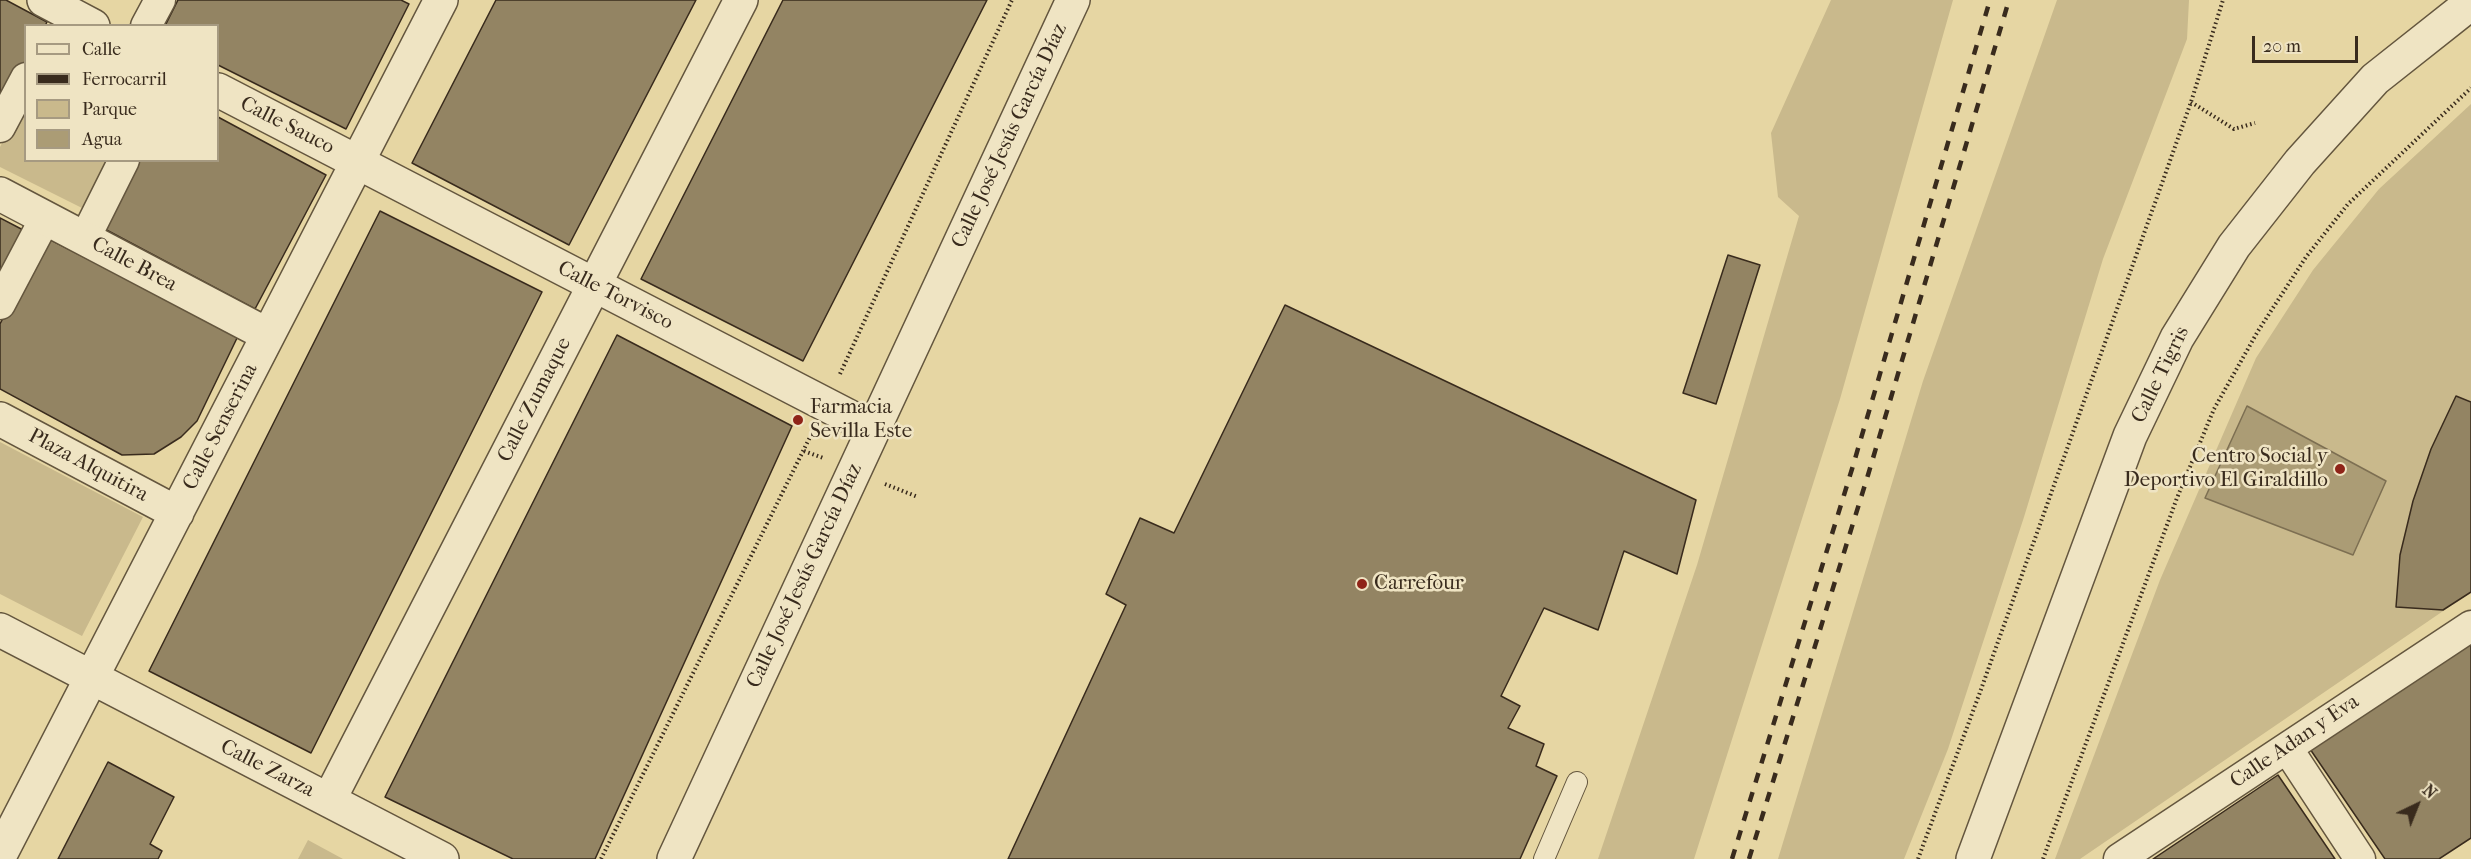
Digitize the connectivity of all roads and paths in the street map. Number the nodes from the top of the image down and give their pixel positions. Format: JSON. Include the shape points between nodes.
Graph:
{"nodes":[{"id":1,"x":160,"y":0,"type":"edge"},
{"id":2,"x":441,"y":0,"type":"edge"},
{"id":3,"x":741,"y":0,"type":"edge"},
{"id":4,"x":1073,"y":0,"type":"edge"},
{"id":5,"x":2223,"y":0,"type":"edge"},
{"id":6,"x":2467,"y":3,"type":"edge"},
{"id":7,"x":51,"y":16,"type":"edge"},
{"id":8,"x":85,"y":24,"type":"edge"},
{"id":9,"x":147,"y":24,"type":"edge"},
{"id":10,"x":24,"y":82,"type":"edge"},
{"id":11,"x":2471,"y":88,"type":"edge"},
{"id":12,"x":219,"y":91,"type":"edge"},
{"id":13,"x":2191,"y":102,"type":"junction"},
{"id":14,"x":2255,"y":123,"type":"dead end"},
{"id":15,"x":0,"y":127,"type":"edge"},
{"id":16,"x":123,"y":162,"type":"edge"},
{"id":17,"x":357,"y":162,"type":"junction"},
{"id":18,"x":0,"y":194,"type":"edge"},
{"id":19,"x":92,"y":224,"type":"dead end"},
{"id":20,"x":39,"y":230,"type":"dead end"},
{"id":21,"x":594,"y":285,"type":"junction"},
{"id":22,"x":0,"y":304,"type":"edge"},
{"id":23,"x":268,"y":335,"type":"junction"},
{"id":24,"x":0,"y":419,"type":"edge"},
{"id":25,"x":873,"y":429,"type":"junction"},
{"id":26,"x":177,"y":513,"type":"junction"},
{"id":27,"x":2471,"y":626,"type":"edge"},
{"id":28,"x":0,"y":630,"type":"edge"},
{"id":29,"x":91,"y":678,"type":"junction"},
{"id":30,"x":2287,"y":748,"type":"junction"},
{"id":31,"x":1577,"y":782,"type":"dead end"},
{"id":32,"x":329,"y":801,"type":"junction"},
{"id":33,"x":0,"y":855,"type":"edge"},
{"id":34,"x":442,"y":859,"type":"edge"},
{"id":35,"x":674,"y":859,"type":"edge"},
{"id":36,"x":1544,"y":859,"type":"edge"},
{"id":37,"x":1918,"y":859,"type":"edge"},
{"id":38,"x":1973,"y":859,"type":"edge"},
{"id":39,"x":2043,"y":859,"type":"edge"},
{"id":40,"x":2119,"y":859,"type":"edge"},
{"id":41,"x":2360,"y":859,"type":"edge"}],
"edges":[{"from":1,"to":9,"type":"street"},
{"from":2,"to":17,"type":"street","name":"Calle Senserina"},
{"from":3,"to":21,"type":"street","name":"Calle Zumaque"},
{"from":4,"to":25,"type":"street","name":"Calle José Jesús García Díaz"},
{"from":5,"to":13,"type":"path"},
{"from":6,"to":38,"type":"street","name":"Calle Tigris","via":[[2375,79],[2300,162],[2234,246],[2177,338],[2130,436]]},
{"from":7,"to":8,"type":"street"},
{"from":10,"to":15,"type":"street"},
{"from":11,"to":39,"type":"path","via":[[2348,204],[2258,331],[2214,409]]},
{"from":12,"to":17,"type":"street","name":"Calle Sauco"},
{"from":13,"to":14,"type":"path","via":[[2234,129]]},
{"from":13,"to":37,"type":"path"},
{"from":16,"to":19,"type":"street"},
{"from":17,"to":21,"type":"street","name":"Calle Torvisco"},
{"from":17,"to":23,"type":"street","name":"Calle Senserina"},
{"from":18,"to":23,"type":"street","name":"Calle Brea"},
{"from":20,"to":22,"type":"street"},
{"from":21,"to":25,"type":"street","name":"Calle Torvisco"},
{"from":21,"to":32,"type":"street","name":"Calle Zumaque"},
{"from":23,"to":26,"type":"street","name":"Calle Senserina"},
{"from":24,"to":26,"type":"street","name":"Plaza Alquitira"},
{"from":25,"to":35,"type":"street","name":"Calle José Jesús García Díaz"},
{"from":26,"to":29,"type":"street","name":"Calle Senserina"},
{"from":27,"to":30,"type":"street","name":"Calle Adan y Eva"},
{"from":28,"to":29,"type":"street"},
{"from":29,"to":32,"type":"street","name":"Calle Zarza"},
{"from":29,"to":33,"type":"street","name":"Calle Senserina"},
{"from":30,"to":40,"type":"street","name":"Calle Adan y Eva"},
{"from":30,"to":41,"type":"street"},
{"from":31,"to":36,"type":"lane"},
{"from":32,"to":34,"type":"street","name":"Calle Zarza"}]}
